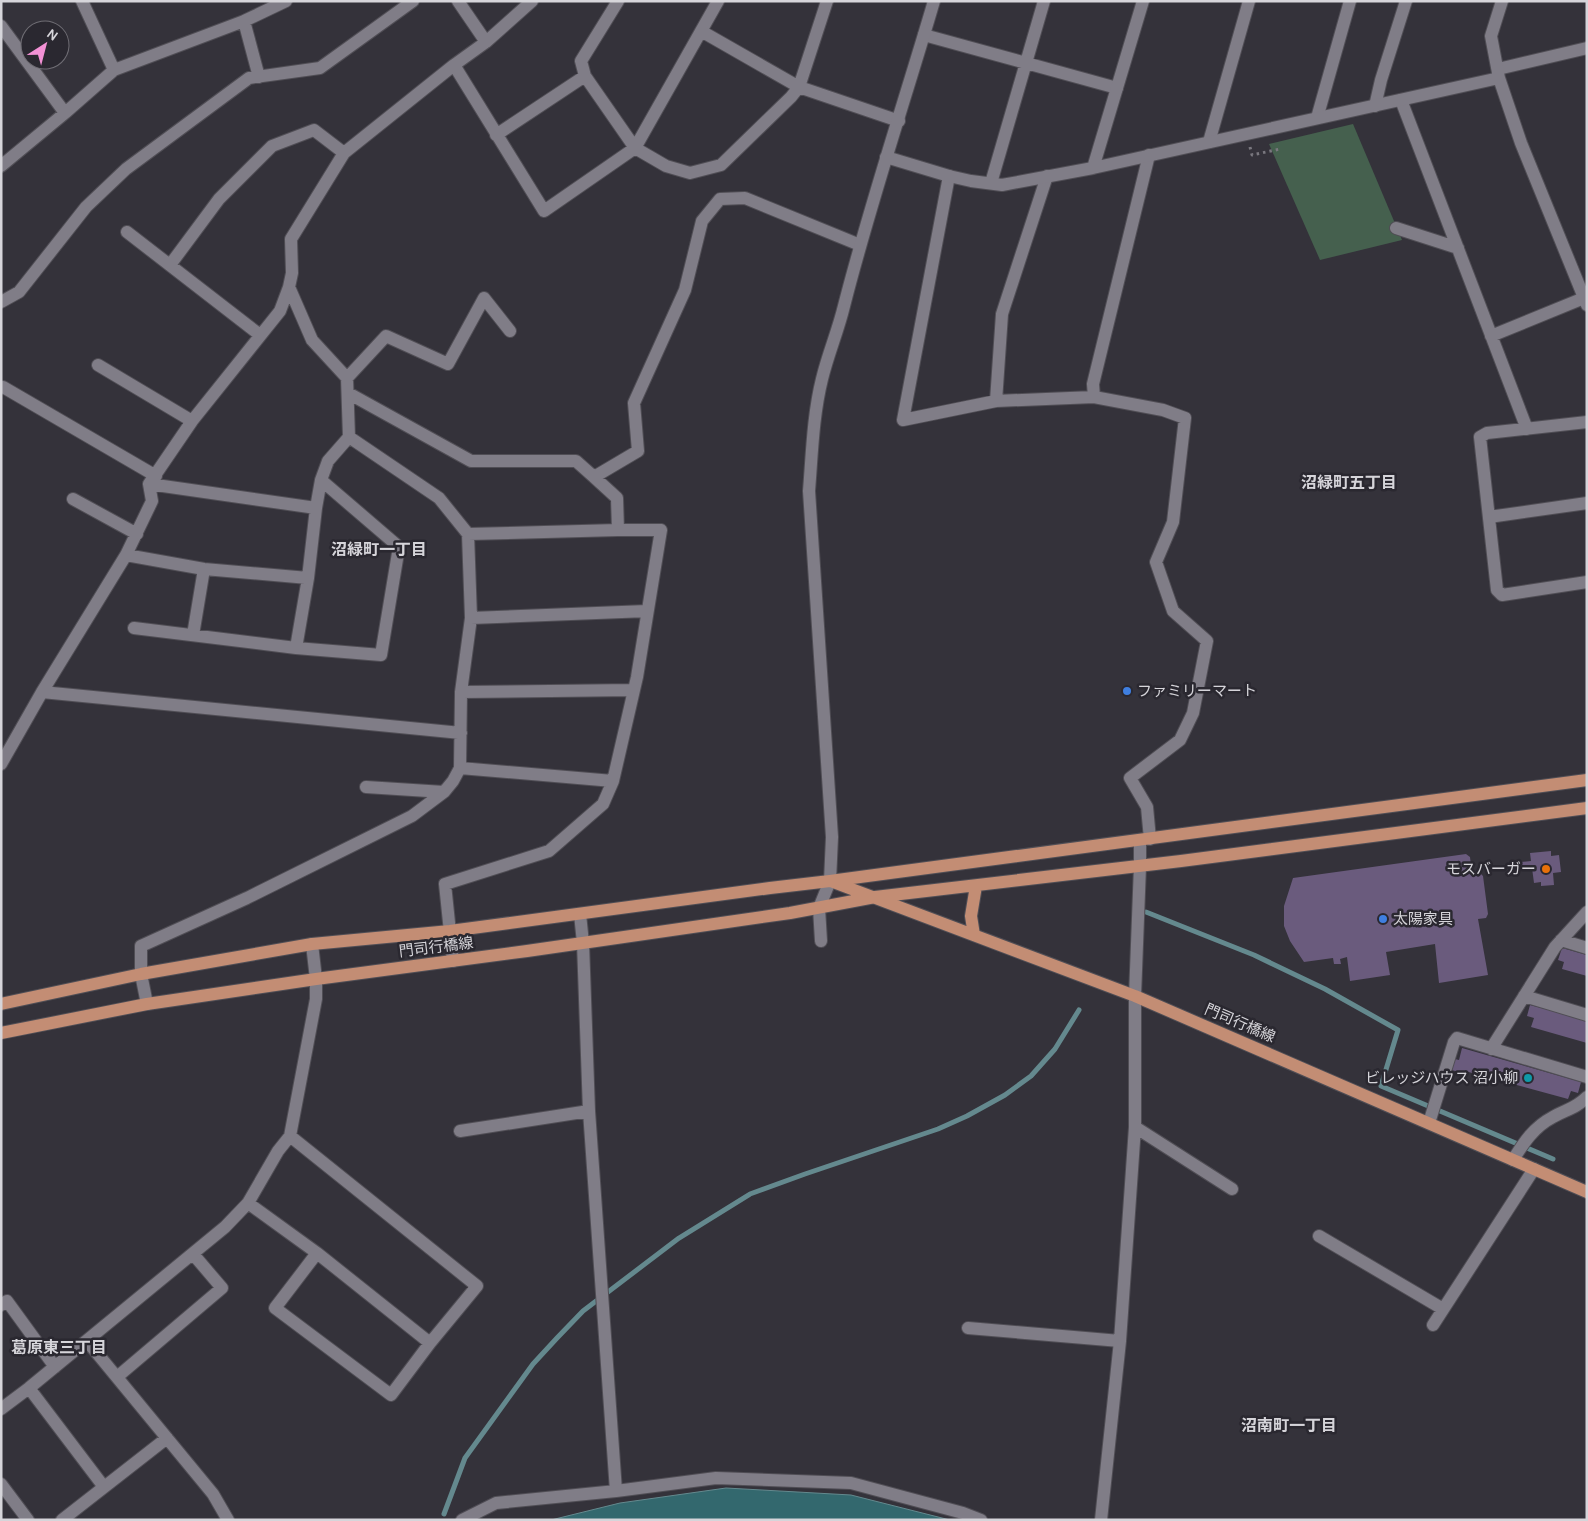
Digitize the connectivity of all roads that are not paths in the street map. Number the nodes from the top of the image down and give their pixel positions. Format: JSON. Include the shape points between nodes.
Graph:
{"nodes":[{"id":1,"x":82,"y":1,"type":"edge"},
{"id":2,"x":286,"y":1,"type":"edge"},
{"id":3,"x":413,"y":1,"type":"edge"},
{"id":4,"x":458,"y":1,"type":"edge"},
{"id":5,"x":532,"y":1,"type":"edge"},
{"id":6,"x":618,"y":1,"type":"edge"},
{"id":7,"x":718,"y":1,"type":"edge"},
{"id":8,"x":827,"y":1,"type":"edge"},
{"id":9,"x":934,"y":1,"type":"edge"},
{"id":10,"x":1044,"y":1,"type":"edge"},
{"id":11,"x":1143,"y":1,"type":"edge"},
{"id":12,"x":1249,"y":1,"type":"edge"},
{"id":13,"x":1350,"y":1,"type":"edge"},
{"id":14,"x":1406,"y":1,"type":"edge"},
{"id":15,"x":1502,"y":1,"type":"edge"},
{"id":16,"x":244,"y":21,"type":"junction"},
{"id":17,"x":1,"y":26,"type":"edge"},
{"id":18,"x":701,"y":31,"type":"junction"},
{"id":19,"x":924,"y":35,"type":"junction"},
{"id":20,"x":486,"y":42,"type":"junction"},
{"id":21,"x":1587,"y":48,"type":"edge"},
{"id":22,"x":1026,"y":62,"type":"junction"},
{"id":23,"x":454,"y":66,"type":"junction"},
{"id":24,"x":114,"y":70,"type":"junction"},
{"id":25,"x":1499,"y":74,"type":"junction"},
{"id":26,"x":585,"y":76,"type":"junction"},
{"id":27,"x":259,"y":77,"type":"junction"},
{"id":28,"x":799,"y":88,"type":"junction"},
{"id":29,"x":1117,"y":88,"type":"junction"},
{"id":30,"x":1401,"y":100,"type":"junction"},
{"id":31,"x":1375,"y":106,"type":"junction"},
{"id":32,"x":65,"y":113,"type":"junction"},
{"id":33,"x":1317,"y":118,"type":"junction"},
{"id":34,"x":899,"y":121,"type":"junction"},
{"id":35,"x":496,"y":135,"type":"junction"},
{"id":36,"x":1208,"y":142,"type":"junction"},
{"id":37,"x":634,"y":148,"type":"junction"},
{"id":38,"x":344,"y":153,"type":"junction"},
{"id":39,"x":1149,"y":155,"type":"junction"},
{"id":40,"x":886,"y":157,"type":"junction"},
{"id":41,"x":1,"y":166,"type":"edge"},
{"id":42,"x":1093,"y":168,"type":"junction"},
{"id":43,"x":949,"y":176,"type":"junction"},
{"id":44,"x":1047,"y":176,"type":"junction"},
{"id":45,"x":991,"y":183,"type":"junction"},
{"id":46,"x":1396,"y":228,"type":"dead end"},
{"id":47,"x":127,"y":232,"type":"dead end"},
{"id":48,"x":860,"y":245,"type":"junction"},
{"id":49,"x":1458,"y":248,"type":"junction"},
{"id":50,"x":170,"y":265,"type":"junction"},
{"id":51,"x":289,"y":287,"type":"junction"},
{"id":52,"x":1,"y":302,"type":"edge"},
{"id":53,"x":1585,"y":302,"type":"edge"},
{"id":54,"x":510,"y":332,"type":"dead end"},
{"id":55,"x":260,"y":335,"type":"junction"},
{"id":56,"x":1491,"y":336,"type":"junction"},
{"id":57,"x":98,"y":365,"type":"dead end"},
{"id":58,"x":347,"y":378,"type":"junction"},
{"id":59,"x":3,"y":387,"type":"dead end"},
{"id":60,"x":348,"y":393,"type":"junction"},
{"id":61,"x":1094,"y":398,"type":"junction"},
{"id":62,"x":996,"y":401,"type":"junction"},
{"id":63,"x":192,"y":421,"type":"junction"},
{"id":64,"x":1587,"y":422,"type":"edge"},
{"id":65,"x":1527,"y":429,"type":"junction"},
{"id":66,"x":349,"y":437,"type":"junction"},
{"id":67,"x":594,"y":477,"type":"junction"},
{"id":68,"x":152,"y":480,"type":"junction"},
{"id":69,"x":321,"y":480,"type":"junction"},
{"id":70,"x":73,"y":498,"type":"dead end"},
{"id":71,"x":1587,"y":503,"type":"edge"},
{"id":72,"x":316,"y":508,"type":"junction"},
{"id":73,"x":1489,"y":517,"type":"junction"},
{"id":74,"x":618,"y":530,"type":"junction"},
{"id":75,"x":137,"y":534,"type":"junction"},
{"id":76,"x":468,"y":534,"type":"junction"},
{"id":77,"x":126,"y":555,"type":"junction"},
{"id":78,"x":204,"y":568,"type":"junction"},
{"id":79,"x":308,"y":578,"type":"junction"},
{"id":80,"x":1587,"y":582,"type":"edge"},
{"id":81,"x":646,"y":611,"type":"junction"},
{"id":82,"x":471,"y":618,"type":"junction"},
{"id":83,"x":134,"y":628,"type":"dead end"},
{"id":84,"x":193,"y":635,"type":"junction"},
{"id":85,"x":296,"y":648,"type":"junction"},
{"id":86,"x":633,"y":690,"type":"junction"},
{"id":87,"x":42,"y":692,"type":"junction"},
{"id":88,"x":461,"y":692,"type":"junction"},
{"id":89,"x":461,"y":733,"type":"junction"},
{"id":90,"x":1,"y":764,"type":"edge"},
{"id":91,"x":460,"y":768,"type":"junction"},
{"id":92,"x":1587,"y":780,"type":"edge"},
{"id":93,"x":613,"y":781,"type":"junction"},
{"id":94,"x":366,"y":787,"type":"dead end"},
{"id":95,"x":444,"y":792,"type":"junction"},
{"id":96,"x":1587,"y":808,"type":"edge"},
{"id":97,"x":1145,"y":839,"type":"junction"},
{"id":98,"x":1140,"y":866,"type":"junction"},
{"id":99,"x":830,"y":881,"type":"junction"},
{"id":100,"x":976,"y":886,"type":"junction"},
{"id":101,"x":875,"y":897,"type":"junction"},
{"id":102,"x":819,"y":908,"type":"junction"},
{"id":103,"x":1587,"y":912,"type":"edge"},
{"id":104,"x":580,"y":914,"type":"junction"},
{"id":105,"x":450,"y":932,"type":"junction"},
{"id":106,"x":974,"y":935,"type":"junction"},
{"id":107,"x":1561,"y":940,"type":"junction"},
{"id":108,"x":821,"y":941,"type":"dead end"},
{"id":109,"x":583,"y":943,"type":"junction"},
{"id":110,"x":312,"y":944,"type":"junction"},
{"id":111,"x":1587,"y":948,"type":"edge"},
{"id":112,"x":453,"y":961,"type":"junction"},
{"id":113,"x":141,"y":974,"type":"junction"},
{"id":114,"x":316,"y":979,"type":"junction"},
{"id":115,"x":1136,"y":996,"type":"junction"},
{"id":116,"x":1524,"y":996,"type":"junction"},
{"id":117,"x":1,"y":1004,"type":"edge"},
{"id":118,"x":148,"y":1004,"type":"junction"},
{"id":119,"x":1587,"y":1015,"type":"edge"},
{"id":120,"x":1,"y":1034,"type":"edge"},
{"id":121,"x":1491,"y":1049,"type":"junction"},
{"id":122,"x":1587,"y":1077,"type":"edge"},
{"id":123,"x":1587,"y":1097,"type":"edge"},
{"id":124,"x":589,"y":1111,"type":"junction"},
{"id":125,"x":1430,"y":1118,"type":"junction"},
{"id":126,"x":1135,"y":1127,"type":"junction"},
{"id":127,"x":460,"y":1131,"type":"dead end"},
{"id":128,"x":290,"y":1136,"type":"junction"},
{"id":129,"x":1516,"y":1155,"type":"junction"},
{"id":130,"x":1534,"y":1169,"type":"junction"},
{"id":131,"x":1232,"y":1189,"type":"dead end"},
{"id":132,"x":1587,"y":1192,"type":"edge"},
{"id":133,"x":248,"y":1203,"type":"junction"},
{"id":134,"x":1319,"y":1236,"type":"dead end"},
{"id":135,"x":317,"y":1253,"type":"junction"},
{"id":136,"x":192,"y":1254,"type":"junction"},
{"id":137,"x":3,"y":1299,"type":"edge"},
{"id":138,"x":1444,"y":1309,"type":"junction"},
{"id":139,"x":1433,"y":1325,"type":"dead end"},
{"id":140,"x":968,"y":1328,"type":"dead end"},
{"id":141,"x":87,"y":1341,"type":"junction"},
{"id":142,"x":1120,"y":1341,"type":"junction"},
{"id":143,"x":430,"y":1343,"type":"junction"},
{"id":144,"x":55,"y":1367,"type":"junction"},
{"id":145,"x":117,"y":1377,"type":"junction"},
{"id":146,"x":29,"y":1388,"type":"junction"},
{"id":147,"x":1,"y":1409,"type":"edge"},
{"id":148,"x":167,"y":1438,"type":"junction"},
{"id":149,"x":1,"y":1484,"type":"edge"},
{"id":150,"x":104,"y":1487,"type":"junction"},
{"id":151,"x":616,"y":1491,"type":"junction"},
{"id":152,"x":28,"y":1520,"type":"edge"},
{"id":153,"x":62,"y":1520,"type":"edge"},
{"id":154,"x":228,"y":1520,"type":"edge"},
{"id":155,"x":462,"y":1520,"type":"edge"},
{"id":156,"x":982,"y":1520,"type":"edge"},
{"id":157,"x":1101,"y":1520,"type":"edge"}],
"edges":[{"from":1,"to":24,"type":"street"},
{"from":2,"to":16,"type":"street"},
{"from":3,"to":27,"type":"street","via":[[320,68]]},
{"from":4,"to":20,"type":"street"},
{"from":5,"to":20,"type":"street"},
{"from":6,"to":26,"type":"street","via":[[581,61]]},
{"from":7,"to":18,"type":"street"},
{"from":8,"to":28,"type":"street"},
{"from":9,"to":19,"type":"street"},
{"from":10,"to":22,"type":"street"},
{"from":11,"to":29,"type":"street"},
{"from":12,"to":36,"type":"street"},
{"from":13,"to":33,"type":"street"},
{"from":14,"to":31,"type":"street"},
{"from":15,"to":25,"type":"street","via":[[1491,36]]},
{"from":16,"to":24,"type":"street"},
{"from":16,"to":27,"type":"street"},
{"from":17,"to":32,"type":"street"},
{"from":18,"to":28,"type":"street"},
{"from":18,"to":37,"type":"street"},
{"from":19,"to":22,"type":"street"},
{"from":19,"to":34,"type":"street"},
{"from":20,"to":23,"type":"street"},
{"from":21,"to":25,"type":"street"},
{"from":22,"to":29,"type":"street"},
{"from":22,"to":45,"type":"street"},
{"from":23,"to":35,"type":"street"},
{"from":23,"to":38,"type":"street"},
{"from":24,"to":32,"type":"street"},
{"from":25,"to":30,"type":"street"},
{"from":25,"to":53,"type":"street","via":[[1521,143]]},
{"from":26,"to":35,"type":"street"},
{"from":26,"to":37,"type":"street"},
{"from":27,"to":52,"type":"street","via":[[249,78],[126,168],[86,208],[19,292]]},
{"from":28,"to":34,"type":"street"},
{"from":28,"to":37,"type":"street","via":[[721,165],[690,173],[666,166]]},
{"from":29,"to":42,"type":"street"},
{"from":30,"to":31,"type":"street"},
{"from":30,"to":49,"type":"street"},
{"from":31,"to":33,"type":"street"},
{"from":32,"to":41,"type":"street"},
{"from":33,"to":36,"type":"street"},
{"from":34,"to":40,"type":"street"},
{"from":35,"to":37,"type":"street","via":[[544,211]]},
{"from":36,"to":39,"type":"street"},
{"from":38,"to":50,"type":"street","via":[[314,130],[272,146],[219,199]]},
{"from":38,"to":51,"type":"street","via":[[291,239]]},
{"from":39,"to":42,"type":"street"},
{"from":39,"to":61,"type":"street","via":[[1092,384]]},
{"from":40,"to":43,"type":"street"},
{"from":40,"to":48,"type":"street"},
{"from":42,"to":44,"type":"street"},
{"from":43,"to":45,"type":"street"},
{"from":43,"to":62,"type":"street","via":[[903,420]]},
{"from":44,"to":45,"type":"street","via":[[1002,185]]},
{"from":44,"to":62,"type":"street","via":[[1002,314]]},
{"from":46,"to":49,"type":"street"},
{"from":47,"to":50,"type":"street"},
{"from":48,"to":67,"type":"street","via":[[745,198],[720,199],[702,221],[685,290],[634,403],[638,451]]},
{"from":48,"to":99,"type":"street","via":[[822,379],[813,437],[810,491],[832,838]]},
{"from":49,"to":56,"type":"street"},
{"from":50,"to":55,"type":"street"},
{"from":51,"to":55,"type":"street","via":[[280,311]]},
{"from":51,"to":58,"type":"street","via":[[312,340]]},
{"from":53,"to":56,"type":"street"},
{"from":54,"to":58,"type":"street","via":[[484,298],[448,364],[386,336]]},
{"from":55,"to":63,"type":"street"},
{"from":56,"to":65,"type":"street"},
{"from":57,"to":63,"type":"street"},
{"from":58,"to":60,"type":"street"},
{"from":59,"to":68,"type":"street"},
{"from":60,"to":66,"type":"street"},
{"from":60,"to":67,"type":"street","via":[[470,461],[576,461]]},
{"from":61,"to":62,"type":"street"},
{"from":61,"to":97,"type":"street","via":[[1163,410],[1184,418],[1173,522],[1156,562],[1173,611],[1206,641],[1193,713],[1180,740],[1130,778],[1147,807]]},
{"from":63,"to":68,"type":"street"},
{"from":64,"to":65,"type":"street"},
{"from":65,"to":73,"type":"street","via":[[1487,433],[1480,437]]},
{"from":66,"to":69,"type":"street","via":[[328,461]]},
{"from":66,"to":76,"type":"street","via":[[439,498]]},
{"from":67,"to":74,"type":"street","via":[[617,498]]},
{"from":68,"to":72,"type":"street"},
{"from":68,"to":75,"type":"street","via":[[152,501]]},
{"from":69,"to":72,"type":"street"},
{"from":69,"to":85,"type":"street","via":[[399,547],[381,655]]},
{"from":70,"to":75,"type":"street"},
{"from":71,"to":73,"type":"street"},
{"from":72,"to":79,"type":"street"},
{"from":73,"to":80,"type":"street","via":[[1497,590],[1502,595]]},
{"from":74,"to":76,"type":"street"},
{"from":74,"to":81,"type":"street","via":[[661,530]]},
{"from":75,"to":77,"type":"street"},
{"from":76,"to":82,"type":"street"},
{"from":77,"to":78,"type":"street"},
{"from":77,"to":87,"type":"street"},
{"from":78,"to":79,"type":"street"},
{"from":78,"to":84,"type":"street"},
{"from":79,"to":85,"type":"street"},
{"from":81,"to":82,"type":"street"},
{"from":81,"to":86,"type":"street"},
{"from":82,"to":88,"type":"street"},
{"from":83,"to":84,"type":"street"},
{"from":84,"to":85,"type":"street"},
{"from":86,"to":88,"type":"street"},
{"from":86,"to":93,"type":"street"},
{"from":87,"to":89,"type":"street"},
{"from":87,"to":90,"type":"street"},
{"from":88,"to":89,"type":"street"},
{"from":89,"to":91,"type":"street"},
{"from":91,"to":93,"type":"street"},
{"from":91,"to":95,"type":"street","via":[[454,782]]},
{"from":92,"to":97,"type":"main road","name":"門司行橋線"},
{"from":93,"to":105,"type":"street","via":[[603,804],[549,852],[446,884]]},
{"from":94,"to":95,"type":"street"},
{"from":95,"to":113,"type":"street","via":[[412,816],[247,898],[141,946]]},
{"from":96,"to":98,"type":"main road","name":"門司行橋線"},
{"from":97,"to":98,"type":"street"},
{"from":97,"to":99,"type":"main road","name":"門司行橋線"},
{"from":98,"to":100,"type":"main road","name":"門司行橋線"},
{"from":98,"to":115,"type":"street"},
{"from":99,"to":101,"type":"main road","name":"門司行橋線"},
{"from":99,"to":102,"type":"street"},
{"from":99,"to":104,"type":"main road","name":"門司行橋線"},
{"from":100,"to":101,"type":"main road","name":"門司行橋線"},
{"from":100,"to":106,"type":"main road","via":[[970,916]]},
{"from":101,"to":102,"type":"main road","name":"門司行橋線"},
{"from":101,"to":106,"type":"main road","name":"門司行橋線"},
{"from":102,"to":108,"type":"street"},
{"from":102,"to":109,"type":"main road","name":"門司行橋線"},
{"from":103,"to":107,"type":"street"},
{"from":104,"to":105,"type":"main road","name":"門司行橋線"},
{"from":104,"to":109,"type":"street"},
{"from":105,"to":110,"type":"main road","name":"門司行橋線"},
{"from":105,"to":112,"type":"street"},
{"from":106,"to":115,"type":"main road","name":"門司行橋線"},
{"from":107,"to":111,"type":"street"},
{"from":107,"to":116,"type":"street"},
{"from":109,"to":112,"type":"main road","name":"門司行橋線"},
{"from":109,"to":124,"type":"street"},
{"from":110,"to":113,"type":"main road","name":"門司行橋線"},
{"from":110,"to":114,"type":"street"},
{"from":112,"to":114,"type":"main road","name":"門司行橋線"},
{"from":113,"to":117,"type":"main road","name":"門司行橋線"},
{"from":113,"to":118,"type":"street"},
{"from":114,"to":118,"type":"main road","name":"門司行橋線"},
{"from":114,"to":128,"type":"street","via":[[316,999]]},
{"from":115,"to":125,"type":"main road","name":"門司行橋線"},
{"from":115,"to":126,"type":"street"},
{"from":116,"to":119,"type":"street"},
{"from":116,"to":121,"type":"street"},
{"from":118,"to":120,"type":"main road","name":"門司行橋線"},
{"from":121,"to":122,"type":"street"},
{"from":121,"to":125,"type":"street","via":[[1457,1038]]},
{"from":123,"to":129,"type":"street","via":[[1578,1106],[1551,1118],[1526,1140]]},
{"from":124,"to":127,"type":"street"},
{"from":124,"to":151,"type":"street"},
{"from":125,"to":129,"type":"main road","name":"門司行橋線"},
{"from":126,"to":131,"type":"street"},
{"from":126,"to":142,"type":"street"},
{"from":128,"to":133,"type":"street"},
{"from":128,"to":143,"type":"street","via":[[477,1286]]},
{"from":129,"to":130,"type":"main road","name":"門司行橋線"},
{"from":130,"to":132,"type":"main road","name":"門司行橋線"},
{"from":130,"to":138,"type":"street"},
{"from":133,"to":135,"type":"street"},
{"from":133,"to":136,"type":"street"},
{"from":134,"to":138,"type":"street"},
{"from":135,"to":143,"type":"street"},
{"from":135,"to":143,"type":"street","via":[[275,1308],[391,1395]]},
{"from":136,"to":141,"type":"street"},
{"from":136,"to":145,"type":"street","via":[[222,1288]]},
{"from":137,"to":144,"type":"street"},
{"from":138,"to":139,"type":"street"},
{"from":140,"to":142,"type":"street"},
{"from":141,"to":144,"type":"street"},
{"from":141,"to":145,"type":"street"},
{"from":142,"to":157,"type":"street"},
{"from":144,"to":146,"type":"street"},
{"from":145,"to":148,"type":"street"},
{"from":146,"to":147,"type":"street"},
{"from":146,"to":150,"type":"street"},
{"from":148,"to":150,"type":"street"},
{"from":148,"to":154,"type":"street","via":[[213,1494]]},
{"from":149,"to":152,"type":"street"},
{"from":150,"to":153,"type":"street"},
{"from":151,"to":155,"type":"street","via":[[496,1503]]},
{"from":151,"to":156,"type":"street","via":[[716,1478],[851,1484]]}]}
